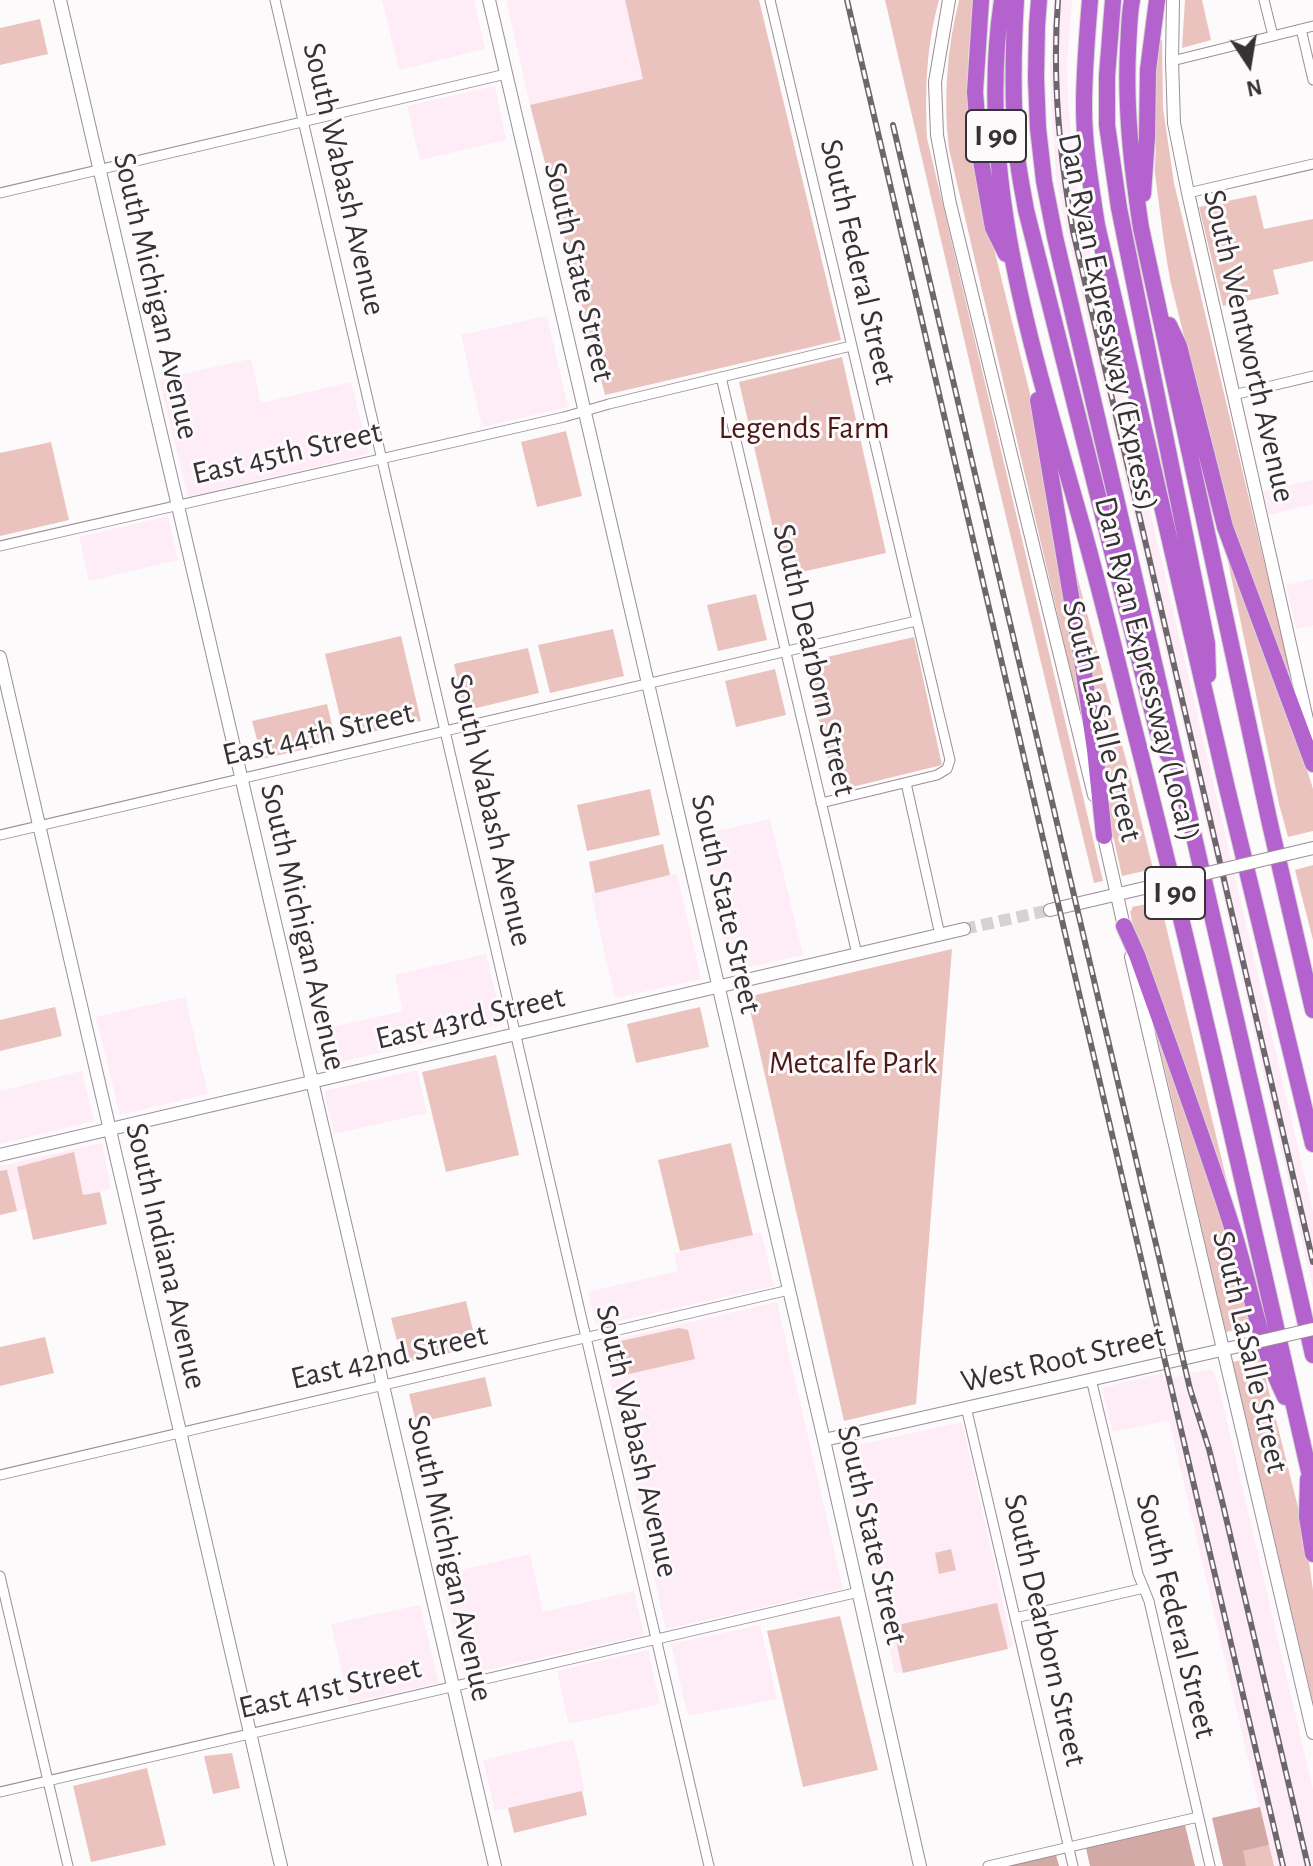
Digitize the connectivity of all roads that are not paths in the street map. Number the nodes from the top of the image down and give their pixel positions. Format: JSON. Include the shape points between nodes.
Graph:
{"nodes":[{"id":1,"x":60,"y":0,"type":"edge"},
{"id":2,"x":275,"y":0,"type":"edge"},
{"id":3,"x":489,"y":0,"type":"edge"},
{"id":4,"x":770,"y":0,"type":"edge"},
{"id":5,"x":949,"y":0,"type":"edge"},
{"id":6,"x":981,"y":0,"type":"edge"},
{"id":7,"x":1002,"y":0,"type":"edge"},
{"id":8,"x":1016,"y":0,"type":"edge"},
{"id":9,"x":1039,"y":0,"type":"edge"},
{"id":10,"x":1090,"y":0,"type":"edge"},
{"id":11,"x":1113,"y":0,"type":"edge"},
{"id":12,"x":1132,"y":0,"type":"edge"},
{"id":13,"x":1157,"y":0,"type":"edge"},
{"id":14,"x":1173,"y":0,"type":"edge"},
{"id":15,"x":1264,"y":0,"type":"edge"},
{"id":16,"x":1313,"y":26,"type":"edge"},
{"id":17,"x":1301,"y":29,"type":"junction"},
{"id":18,"x":1273,"y":36,"type":"junction"},
{"id":19,"x":1172,"y":61,"type":"junction"},
{"id":20,"x":506,"y":74,"type":"junction"},
{"id":21,"x":1313,"y":80,"type":"edge"},
{"id":22,"x":304,"y":122,"type":"junction"},
{"id":23,"x":1313,"y":164,"type":"edge"},
{"id":24,"x":100,"y":169,"type":"junction"},
{"id":25,"x":0,"y":193,"type":"edge"},
{"id":26,"x":1188,"y":193,"type":"junction"},
{"id":27,"x":1141,"y":228,"type":"junction"},
{"id":28,"x":1014,"y":271,"type":"junction"},
{"id":29,"x":1157,"y":300,"type":"junction"},
{"id":30,"x":851,"y":346,"type":"junction"},
{"id":31,"x":1037,"y":366,"type":"junction"},
{"id":32,"x":1313,"y":376,"type":"edge"},
{"id":33,"x":721,"y":377,"type":"junction"},
{"id":34,"x":1233,"y":395,"type":"junction"},
{"id":35,"x":585,"y":411,"type":"junction"},
{"id":36,"x":382,"y":458,"type":"junction"},
{"id":37,"x":178,"y":505,"type":"junction"},
{"id":38,"x":0,"y":546,"type":"edge"},
{"id":39,"x":916,"y":621,"type":"junction"},
{"id":40,"x":786,"y":652,"type":"junction"},
{"id":41,"x":0,"y":657,"type":"edge"},
{"id":42,"x":648,"y":684,"type":"junction"},
{"id":43,"x":1306,"y":690,"type":"edge"},
{"id":44,"x":1210,"y":713,"type":"junction"},
{"id":45,"x":445,"y":731,"type":"junction"},
{"id":46,"x":1313,"y":746,"type":"edge"},
{"id":47,"x":1313,"y":764,"type":"edge"},
{"id":48,"x":242,"y":778,"type":"junction"},
{"id":49,"x":906,"y":783,"type":"junction"},
{"id":50,"x":1182,"y":788,"type":"junction"},
{"id":51,"x":821,"y":803,"type":"junction"},
{"id":52,"x":39,"y":826,"type":"junction"},
{"id":53,"x":0,"y":835,"type":"edge"},
{"id":54,"x":1104,"y":836,"type":"junction"},
{"id":55,"x":1313,"y":848,"type":"edge"},
{"id":56,"x":1117,"y":894,"type":"junction"},
{"id":57,"x":1050,"y":910,"type":"tunnel mouth"},
{"id":58,"x":1124,"y":926,"type":"junction"},
{"id":59,"x":964,"y":929,"type":"tunnel mouth"},
{"id":60,"x":940,"y":935,"type":"junction"},
{"id":61,"x":857,"y":954,"type":"junction"},
{"id":62,"x":718,"y":986,"type":"junction"},
{"id":63,"x":1313,"y":1010,"type":"edge"},
{"id":64,"x":516,"y":1034,"type":"junction"},
{"id":65,"x":311,"y":1082,"type":"junction"},
{"id":66,"x":110,"y":1129,"type":"junction"},
{"id":67,"x":1313,"y":1144,"type":"edge"},
{"id":68,"x":0,"y":1155,"type":"edge"},
{"id":69,"x":789,"y":1290,"type":"junction"},
{"id":70,"x":1313,"y":1329,"type":"edge"},
{"id":71,"x":586,"y":1337,"type":"junction"},
{"id":72,"x":1222,"y":1350,"type":"junction"},
{"id":73,"x":1313,"y":1355,"type":"edge"},
{"id":74,"x":1091,"y":1379,"type":"junction"},
{"id":75,"x":383,"y":1385,"type":"junction"},
{"id":76,"x":966,"y":1407,"type":"junction"},
{"id":77,"x":1298,"y":1423,"type":"junction"},
{"id":78,"x":181,"y":1432,"type":"junction"},
{"id":79,"x":824,"y":1440,"type":"junction"},
{"id":80,"x":1308,"y":1469,"type":"junction"},
{"id":81,"x":0,"y":1475,"type":"edge"},
{"id":82,"x":1313,"y":1489,"type":"edge"},
{"id":83,"x":1313,"y":1554,"type":"edge"},
{"id":84,"x":0,"y":1576,"type":"edge"},
{"id":85,"x":1144,"y":1588,"type":"junction"},
{"id":86,"x":859,"y":1592,"type":"junction"},
{"id":87,"x":1015,"y":1618,"type":"junction"},
{"id":88,"x":657,"y":1639,"type":"junction"},
{"id":89,"x":454,"y":1686,"type":"junction"},
{"id":90,"x":251,"y":1733,"type":"junction"},
{"id":91,"x":1313,"y":1733,"type":"edge"},
{"id":92,"x":48,"y":1781,"type":"junction"},
{"id":93,"x":0,"y":1792,"type":"edge"},
{"id":94,"x":1198,"y":1817,"type":"junction"},
{"id":95,"x":1069,"y":1847,"type":"junction"},
{"id":96,"x":68,"y":1866,"type":"edge"},
{"id":97,"x":281,"y":1866,"type":"edge"},
{"id":98,"x":495,"y":1866,"type":"edge"},
{"id":99,"x":709,"y":1866,"type":"edge"},
{"id":100,"x":920,"y":1866,"type":"edge"},
{"id":101,"x":988,"y":1866,"type":"edge"},
{"id":102,"x":1073,"y":1866,"type":"edge"},
{"id":103,"x":1210,"y":1866,"type":"edge"}],
"edges":[{"from":1,"to":24,"type":"street","name":"South Michigan Avenue"},
{"from":2,"to":22,"type":"street","name":"South Wabash Avenue"},
{"from":3,"to":20,"type":"street","name":"South State Street"},
{"from":4,"to":30,"type":"street","name":"South Federal Street"},
{"from":5,"to":54,"type":"street","name":"South LaSalle Street","via":[[935,82],[937,135]]},
{"from":6,"to":28,"type":"highway","via":[[975,92],[980,155],[993,228]]},
{"from":7,"to":28,"type":"highway","name":"Dan Ryan Expressway (Local)","number":"I 90","via":[[996,131]]},
{"from":8,"to":50,"type":"highway","via":[[1015,116],[1026,210],[1158,734]]},
{"from":9,"to":50,"type":"highway","name":"Dan Ryan Expressway (Express)","number":"I 90","via":[[1036,78],[1044,181]]},
{"from":10,"to":44,"type":"highway","name":"Dan Ryan Expressway (Express)","number":"I 90","via":[[1084,109],[1097,225]]},
{"from":11,"to":44,"type":"highway","via":[[1107,125],[1207,643]]},
{"from":12,"to":27,"type":"highway","via":[[1128,118]]},
{"from":13,"to":27,"type":"highway","via":[[1148,70]]},
{"from":14,"to":19,"type":"street","name":"South Wentworth Avenue"},
{"from":15,"to":18,"type":"street"},
{"from":16,"to":17,"type":"street"},
{"from":17,"to":18,"type":"street"},
{"from":17,"to":21,"type":"street"},
{"from":18,"to":19,"type":"street"},
{"from":19,"to":26,"type":"street","name":"South Wentworth Avenue","via":[[1174,123]]},
{"from":20,"to":22,"type":"street"},
{"from":20,"to":35,"type":"street","name":"South State Street"},
{"from":22,"to":24,"type":"street"},
{"from":22,"to":36,"type":"street","name":"South Wabash Avenue"},
{"from":23,"to":26,"type":"street"},
{"from":24,"to":25,"type":"street"},
{"from":24,"to":37,"type":"street","name":"South Michigan Avenue"},
{"from":26,"to":34,"type":"street","name":"South Wentworth Avenue"},
{"from":27,"to":29,"type":"highway"},
{"from":28,"to":31,"type":"highway","name":"Dan Ryan Expressway (Local)","number":"I 90"},
{"from":29,"to":47,"type":"highway","via":[[1179,346],[1229,539]]},
{"from":29,"to":63,"type":"highway"},
{"from":30,"to":33,"type":"street","name":"East 45th Street"},
{"from":30,"to":39,"type":"street","name":"South Federal Street"},
{"from":31,"to":54,"type":"highway"},
{"from":31,"to":77,"type":"highway","name":"Dan Ryan Expressway (Local)","number":"I 90","via":[[1159,824]]},
{"from":32,"to":34,"type":"street"},
{"from":33,"to":35,"type":"street","name":"East 45th Street"},
{"from":33,"to":40,"type":"street","name":"South Dearborn Street"},
{"from":34,"to":43,"type":"street","name":"South Wentworth Avenue"},
{"from":35,"to":36,"type":"street","name":"East 45th Street"},
{"from":35,"to":42,"type":"street","name":"South State Street"},
{"from":36,"to":37,"type":"street","name":"East 45th Street"},
{"from":36,"to":45,"type":"street","name":"South Wabash Avenue"},
{"from":37,"to":38,"type":"street","name":"East 45th Street"},
{"from":37,"to":48,"type":"street","name":"South Michigan Avenue"},
{"from":39,"to":40,"type":"street","name":"East 44th Street"},
{"from":39,"to":49,"type":"street","name":"South Federal Street","via":[[950,760],[937,775]]},
{"from":40,"to":42,"type":"street","name":"East 44th Street"},
{"from":40,"to":51,"type":"street","name":"South Dearborn Street"},
{"from":41,"to":52,"type":"street","name":"South Indiana Avenue"},
{"from":42,"to":45,"type":"street","name":"East 44th Street"},
{"from":42,"to":62,"type":"street","name":"South State Street"},
{"from":43,"to":46,"type":"street","name":"South Wentworth Avenue"},
{"from":44,"to":67,"type":"highway","name":"Dan Ryan Expressway (Express)","number":"I 90"},
{"from":45,"to":48,"type":"street","name":"East 44th Street"},
{"from":45,"to":64,"type":"street","name":"South Wabash Avenue"},
{"from":48,"to":52,"type":"street","name":"East 44th Street"},
{"from":48,"to":65,"type":"street","name":"South Michigan Avenue"},
{"from":49,"to":51,"type":"street"},
{"from":49,"to":60,"type":"street"},
{"from":50,"to":73,"type":"highway","name":"Dan Ryan Expressway (Express)","number":"I 90"},
{"from":51,"to":61,"type":"street","name":"South Dearborn Street"},
{"from":52,"to":53,"type":"street","name":"East 44th Street"},
{"from":52,"to":66,"type":"street","name":"South Indiana Avenue"},
{"from":54,"to":56,"type":"street","name":"South LaSalle Street"},
{"from":55,"to":56,"type":"street","bridge":true},
{"from":56,"to":57,"type":"street"},
{"from":56,"to":58,"type":"street","name":"South LaSalle Street"},
{"from":58,"to":72,"type":"street","name":"South LaSalle Street"},
{"from":58,"to":77,"type":"highway","via":[[1224,1200],[1273,1372]]},
{"from":59,"to":60,"type":"street","name":"East 43rd Street"},
{"from":60,"to":61,"type":"street","name":"East 43rd Street"},
{"from":61,"to":62,"type":"street","name":"East 43rd Street"},
{"from":62,"to":64,"type":"street","name":"East 43rd Street"},
{"from":62,"to":69,"type":"street","name":"South State Street"},
{"from":64,"to":65,"type":"street","name":"East 43rd Street"},
{"from":64,"to":71,"type":"street","name":"South Wabash Avenue"},
{"from":65,"to":66,"type":"street","name":"East 43rd Street"},
{"from":65,"to":75,"type":"street","name":"South Michigan Avenue"},
{"from":66,"to":68,"type":"street","name":"East 43rd Street"},
{"from":66,"to":78,"type":"street","name":"South Indiana Avenue"},
{"from":69,"to":71,"type":"street","name":"East 42nd Street"},
{"from":69,"to":79,"type":"street","name":"South State Street"},
{"from":70,"to":72,"type":"street","name":"West Root Street","bridge":true},
{"from":71,"to":75,"type":"street","name":"East 42nd Street"},
{"from":71,"to":88,"type":"street","name":"South Wabash Avenue"},
{"from":72,"to":74,"type":"street","name":"West Root Street"},
{"from":72,"to":91,"type":"street","name":"South LaSalle Street"},
{"from":74,"to":76,"type":"street","name":"West Root Street"},
{"from":74,"to":85,"type":"street","name":"South Federal Street"},
{"from":75,"to":78,"type":"street","name":"East 42nd Street"},
{"from":75,"to":89,"type":"street","name":"South Michigan Avenue"},
{"from":76,"to":79,"type":"street","name":"West Root Street"},
{"from":76,"to":87,"type":"street","name":"South Dearborn Street"},
{"from":77,"to":80,"type":"highway","name":"Dan Ryan Expressway (Local)","number":"I 90"},
{"from":78,"to":81,"type":"street","name":"East 42nd Street"},
{"from":78,"to":90,"type":"street","name":"South Indiana Avenue"},
{"from":79,"to":86,"type":"street","name":"South State Street"},
{"from":80,"to":82,"type":"highway","name":"Dan Ryan Expressway (Local)","number":"I 90"},
{"from":80,"to":83,"type":"highway"},
{"from":84,"to":92,"type":"street"},
{"from":85,"to":87,"type":"street"},
{"from":85,"to":94,"type":"street","name":"South Federal Street"},
{"from":86,"to":88,"type":"street","name":"East 41st Street"},
{"from":86,"to":100,"type":"street","name":"South State Street"},
{"from":87,"to":95,"type":"street","name":"South Dearborn Street"},
{"from":88,"to":89,"type":"street","name":"East 41st Street"},
{"from":88,"to":99,"type":"street","name":"South Wabash Avenue"},
{"from":89,"to":90,"type":"street","name":"East 41st Street"},
{"from":89,"to":98,"type":"street","name":"South Michigan Avenue"},
{"from":90,"to":92,"type":"street","name":"East 41st Street"},
{"from":90,"to":97,"type":"street","name":"South Indiana Avenue"},
{"from":92,"to":93,"type":"street","name":"East 41st Street"},
{"from":92,"to":96,"type":"street"},
{"from":94,"to":95,"type":"street"},
{"from":94,"to":103,"type":"street","name":"South Federal Street"},
{"from":95,"to":101,"type":"street"},
{"from":95,"to":102,"type":"street","name":"South Dearborn Street"}]}
